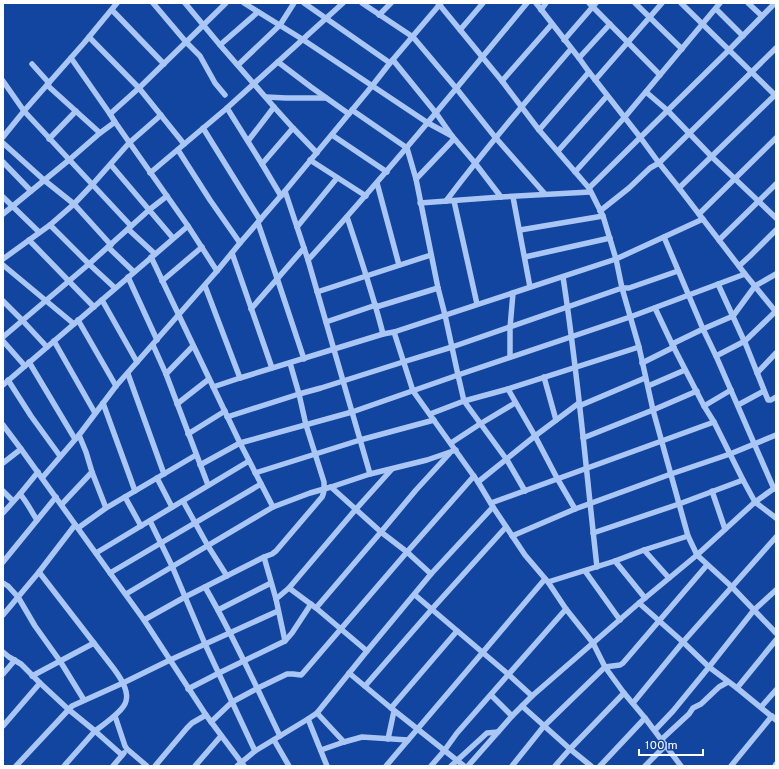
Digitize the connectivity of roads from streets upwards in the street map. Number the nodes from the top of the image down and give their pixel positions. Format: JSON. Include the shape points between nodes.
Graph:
{"nodes":[{"id":1,"x":117,"y":3,"type":"edge"},
{"id":2,"x":153,"y":3,"type":"edge"},
{"id":3,"x":186,"y":3,"type":"edge"},
{"id":4,"x":226,"y":3,"type":"edge"},
{"id":5,"x":244,"y":3,"type":"edge"},
{"id":6,"x":294,"y":3,"type":"edge"},
{"id":7,"x":304,"y":3,"type":"edge"},
{"id":8,"x":343,"y":3,"type":"edge"},
{"id":9,"x":362,"y":3,"type":"edge"},
{"id":10,"x":391,"y":3,"type":"edge"},
{"id":11,"x":483,"y":3,"type":"edge"},
{"id":12,"x":527,"y":3,"type":"edge"},
{"id":13,"x":536,"y":3,"type":"edge"},
{"id":14,"x":546,"y":3,"type":"edge"},
{"id":15,"x":636,"y":3,"type":"edge"},
{"id":16,"x":662,"y":3,"type":"edge"},
{"id":17,"x":681,"y":3,"type":"edge"},
{"id":18,"x":720,"y":3,"type":"edge"},
{"id":19,"x":748,"y":3,"type":"edge"},
{"id":20,"x":775,"y":3,"type":"edge"},
{"id":21,"x":440,"y":4,"type":"edge"},
{"id":22,"x":593,"y":4,"type":"edge"},
{"id":23,"x":716,"y":9,"type":"junction"},
{"id":24,"x":112,"y":10,"type":"junction"},
{"id":25,"x":541,"y":10,"type":"junction"},
{"id":26,"x":258,"y":12,"type":"junction"},
{"id":27,"x":379,"y":15,"type":"junction"},
{"id":28,"x":762,"y":16,"type":"junction"},
{"id":29,"x":649,"y":17,"type":"junction"},
{"id":30,"x":327,"y":18,"type":"junction"},
{"id":31,"x":552,"y":24,"type":"junction"},
{"id":32,"x":610,"y":24,"type":"junction"},
{"id":33,"x":702,"y":24,"type":"junction"},
{"id":34,"x":280,"y":25,"type":"junction"},
{"id":35,"x":204,"y":26,"type":"junction"},
{"id":36,"x":460,"y":30,"type":"junction"},
{"id":37,"x":743,"y":36,"type":"junction"},
{"id":38,"x":90,"y":37,"type":"junction"},
{"id":39,"x":413,"y":37,"type":"junction"},
{"id":40,"x":302,"y":39,"type":"junction"},
{"id":41,"x":564,"y":40,"type":"junction"},
{"id":42,"x":186,"y":42,"type":"junction"},
{"id":43,"x":628,"y":42,"type":"junction"},
{"id":44,"x":220,"y":45,"type":"junction"},
{"id":45,"x":776,"y":48,"type":"edge"},
{"id":46,"x":571,"y":49,"type":"junction"},
{"id":47,"x":682,"y":49,"type":"junction"},
{"id":48,"x":729,"y":50,"type":"junction"},
{"id":49,"x":482,"y":57,"type":"junction"},
{"id":50,"x":72,"y":58,"type":"junction"},
{"id":51,"x":579,"y":58,"type":"junction"},
{"id":52,"x":392,"y":61,"type":"junction"},
{"id":53,"x":278,"y":62,"type":"junction"},
{"id":54,"x":32,"y":64,"type":"dead end"},
{"id":55,"x":164,"y":64,"type":"junction"},
{"id":56,"x":238,"y":65,"type":"junction"},
{"id":57,"x":589,"y":72,"type":"junction"},
{"id":58,"x":752,"y":73,"type":"junction"},
{"id":59,"x":660,"y":75,"type":"junction"},
{"id":60,"x":595,"y":80,"type":"junction"},
{"id":61,"x":502,"y":81,"type":"junction"},
{"id":62,"x":254,"y":83,"type":"junction"},
{"id":63,"x":4,"y":84,"type":"edge"},
{"id":64,"x":48,"y":84,"type":"junction"},
{"id":65,"x":372,"y":86,"type":"junction"},
{"id":66,"x":139,"y":88,"type":"junction"},
{"id":67,"x":456,"y":88,"type":"junction"},
{"id":68,"x":646,"y":92,"type":"junction"},
{"id":69,"x":225,"y":95,"type":"dead end"},
{"id":70,"x":776,"y":95,"type":"edge"},
{"id":71,"x":607,"y":96,"type":"junction"},
{"id":72,"x":266,"y":97,"type":"junction"},
{"id":73,"x":326,"y":98,"type":"junction"},
{"id":74,"x":522,"y":106,"type":"junction"},
{"id":75,"x":274,"y":107,"type":"junction"},
{"id":76,"x":227,"y":108,"type":"junction"},
{"id":77,"x":667,"y":110,"type":"junction"},
{"id":78,"x":76,"y":111,"type":"junction"},
{"id":79,"x":24,"y":112,"type":"junction"},
{"id":80,"x":351,"y":112,"type":"junction"},
{"id":81,"x":436,"y":113,"type":"junction"},
{"id":82,"x":110,"y":114,"type":"junction"},
{"id":83,"x":161,"y":115,"type":"junction"},
{"id":84,"x":624,"y":118,"type":"junction"},
{"id":85,"x":115,"y":122,"type":"junction"},
{"id":86,"x":428,"y":123,"type":"junction"},
{"id":87,"x":203,"y":128,"type":"junction"},
{"id":88,"x":293,"y":128,"type":"junction"},
{"id":89,"x":540,"y":130,"type":"junction"},
{"id":90,"x":100,"y":133,"type":"junction"},
{"id":91,"x":689,"y":133,"type":"junction"},
{"id":92,"x":332,"y":135,"type":"junction"},
{"id":93,"x":3,"y":137,"type":"edge"},
{"id":94,"x":453,"y":137,"type":"junction"},
{"id":95,"x":495,"y":137,"type":"junction"},
{"id":96,"x":640,"y":137,"type":"junction"},
{"id":97,"x":776,"y":138,"type":"edge"},
{"id":98,"x":49,"y":139,"type":"junction"},
{"id":99,"x":248,"y":141,"type":"junction"},
{"id":100,"x":3,"y":143,"type":"edge"},
{"id":101,"x":129,"y":143,"type":"junction"},
{"id":102,"x":184,"y":144,"type":"junction"},
{"id":103,"x":407,"y":148,"type":"junction"},
{"id":104,"x":178,"y":150,"type":"junction"},
{"id":105,"x":558,"y":151,"type":"junction"},
{"id":106,"x":317,"y":153,"type":"junction"},
{"id":107,"x":712,"y":157,"type":"junction"},
{"id":108,"x":69,"y":160,"type":"junction"},
{"id":109,"x":310,"y":160,"type":"junction"},
{"id":110,"x":3,"y":162,"type":"edge"},
{"id":111,"x":475,"y":163,"type":"junction"},
{"id":112,"x":659,"y":163,"type":"junction"},
{"id":113,"x":262,"y":164,"type":"junction"},
{"id":114,"x":111,"y":165,"type":"junction"},
{"id":115,"x":150,"y":172,"type":"junction"},
{"id":116,"x":387,"y":172,"type":"junction"},
{"id":117,"x":575,"y":172,"type":"junction"},
{"id":118,"x":337,"y":178,"type":"junction"},
{"id":119,"x":735,"y":178,"type":"junction"},
{"id":120,"x":416,"y":179,"type":"junction"},
{"id":121,"x":44,"y":180,"type":"junction"},
{"id":122,"x":377,"y":183,"type":"junction"},
{"id":123,"x":776,"y":184,"type":"edge"},
{"id":124,"x":92,"y":185,"type":"junction"},
{"id":125,"x":680,"y":188,"type":"junction"},
{"id":126,"x":590,"y":190,"type":"junction"},
{"id":127,"x":32,"y":191,"type":"junction"},
{"id":128,"x":282,"y":194,"type":"junction"},
{"id":129,"x":545,"y":194,"type":"junction"},
{"id":130,"x":167,"y":196,"type":"junction"},
{"id":131,"x":366,"y":196,"type":"junction"},
{"id":132,"x":3,"y":197,"type":"edge"},
{"id":133,"x":502,"y":197,"type":"junction"},
{"id":134,"x":513,"y":197,"type":"junction"},
{"id":135,"x":446,"y":201,"type":"junction"},
{"id":136,"x":454,"y":201,"type":"junction"},
{"id":137,"x":758,"y":201,"type":"junction"},
{"id":138,"x":74,"y":204,"type":"junction"},
{"id":139,"x":420,"y":204,"type":"junction"},
{"id":140,"x":13,"y":206,"type":"junction"},
{"id":141,"x":149,"y":210,"type":"junction"},
{"id":142,"x":3,"y":214,"type":"edge"},
{"id":143,"x":602,"y":214,"type":"junction"},
{"id":144,"x":699,"y":214,"type":"junction"},
{"id":145,"x":347,"y":217,"type":"junction"},
{"id":146,"x":776,"y":218,"type":"edge"},
{"id":147,"x":703,"y":219,"type":"junction"},
{"id":148,"x":259,"y":221,"type":"junction"},
{"id":149,"x":50,"y":225,"type":"junction"},
{"id":150,"x":188,"y":226,"type":"junction"},
{"id":151,"x":297,"y":227,"type":"junction"},
{"id":152,"x":129,"y":228,"type":"junction"},
{"id":153,"x":520,"y":230,"type":"junction"},
{"id":154,"x":776,"y":230,"type":"edge"},
{"id":155,"x":40,"y":232,"type":"junction"},
{"id":156,"x":664,"y":237,"type":"junction"},
{"id":157,"x":173,"y":238,"type":"junction"},
{"id":158,"x":610,"y":238,"type":"junction"},
{"id":159,"x":29,"y":240,"type":"junction"},
{"id":160,"x":719,"y":240,"type":"junction"},
{"id":161,"x":240,"y":243,"type":"junction"},
{"id":162,"x":109,"y":246,"type":"junction"},
{"id":163,"x":202,"y":247,"type":"junction"},
{"id":164,"x":304,"y":248,"type":"junction"},
{"id":165,"x":232,"y":253,"type":"junction"},
{"id":166,"x":431,"y":255,"type":"junction"},
{"id":167,"x":153,"y":256,"type":"junction"},
{"id":168,"x":525,"y":257,"type":"junction"},
{"id":169,"x":3,"y":259,"type":"edge"},
{"id":170,"x":616,"y":259,"type":"junction"},
{"id":171,"x":308,"y":260,"type":"junction"},
{"id":172,"x":89,"y":264,"type":"junction"},
{"id":173,"x":3,"y":265,"type":"edge"},
{"id":174,"x":399,"y":265,"type":"junction"},
{"id":175,"x":738,"y":266,"type":"junction"},
{"id":176,"x":217,"y":271,"type":"junction"},
{"id":177,"x":678,"y":271,"type":"junction"},
{"id":178,"x":134,"y":272,"type":"junction"},
{"id":179,"x":744,"y":274,"type":"junction"},
{"id":180,"x":776,"y":274,"type":"edge"},
{"id":181,"x":367,"y":276,"type":"junction"},
{"id":182,"x":128,"y":277,"type":"junction"},
{"id":183,"x":563,"y":277,"type":"junction"},
{"id":184,"x":277,"y":278,"type":"junction"},
{"id":185,"x":68,"y":281,"type":"junction"},
{"id":186,"x":162,"y":281,"type":"junction"},
{"id":187,"x":718,"y":284,"type":"junction"},
{"id":188,"x":205,"y":286,"type":"junction"},
{"id":189,"x":755,"y":286,"type":"junction"},
{"id":190,"x":530,"y":287,"type":"junction"},
{"id":191,"x":115,"y":288,"type":"junction"},
{"id":192,"x":438,"y":288,"type":"junction"},
{"id":193,"x":622,"y":288,"type":"junction"},
{"id":194,"x":317,"y":292,"type":"junction"},
{"id":195,"x":513,"y":293,"type":"junction"},
{"id":196,"x":688,"y":294,"type":"junction"},
{"id":197,"x":46,"y":300,"type":"junction"},
{"id":198,"x":102,"y":300,"type":"junction"},
{"id":199,"x":3,"y":301,"type":"edge"},
{"id":200,"x":477,"y":304,"type":"junction"},
{"id":201,"x":376,"y":306,"type":"junction"},
{"id":202,"x":94,"y":307,"type":"junction"},
{"id":203,"x":567,"y":307,"type":"junction"},
{"id":204,"x":655,"y":308,"type":"junction"},
{"id":205,"x":251,"y":309,"type":"junction"},
{"id":206,"x":776,"y":312,"type":"edge"},
{"id":207,"x":446,"y":315,"type":"junction"},
{"id":208,"x":178,"y":316,"type":"junction"},
{"id":209,"x":733,"y":316,"type":"junction"},
{"id":210,"x":630,"y":317,"type":"junction"},
{"id":211,"x":22,"y":320,"type":"junction"},
{"id":212,"x":76,"y":322,"type":"junction"},
{"id":213,"x":326,"y":322,"type":"junction"},
{"id":214,"x":510,"y":328,"type":"junction"},
{"id":215,"x":703,"y":329,"type":"junction"},
{"id":216,"x":394,"y":332,"type":"junction"},
{"id":217,"x":383,"y":334,"type":"junction"},
{"id":218,"x":570,"y":336,"type":"junction"},
{"id":219,"x":3,"y":337,"type":"edge"},
{"id":220,"x":3,"y":341,"type":"edge"},
{"id":221,"x":54,"y":341,"type":"junction"},
{"id":222,"x":745,"y":341,"type":"junction"},
{"id":223,"x":155,"y":342,"type":"junction"},
{"id":224,"x":193,"y":346,"type":"junction"},
{"id":225,"x":673,"y":346,"type":"junction"},
{"id":226,"x":47,"y":347,"type":"junction"},
{"id":227,"x":452,"y":347,"type":"junction"},
{"id":228,"x":639,"y":347,"type":"junction"},
{"id":229,"x":334,"y":349,"type":"junction"},
{"id":230,"x":776,"y":353,"type":"edge"},
{"id":231,"x":716,"y":356,"type":"junction"},
{"id":232,"x":510,"y":357,"type":"junction"},
{"id":233,"x":304,"y":359,"type":"junction"},
{"id":234,"x":137,"y":362,"type":"junction"},
{"id":235,"x":403,"y":362,"type":"junction"},
{"id":236,"x":290,"y":363,"type":"junction"},
{"id":237,"x":642,"y":363,"type":"junction"},
{"id":238,"x":27,"y":364,"type":"junction"},
{"id":239,"x":272,"y":368,"type":"junction"},
{"id":240,"x":576,"y":368,"type":"junction"},
{"id":241,"x":685,"y":370,"type":"junction"},
{"id":242,"x":757,"y":373,"type":"junction"},
{"id":243,"x":128,"y":374,"type":"junction"},
{"id":244,"x":166,"y":374,"type":"junction"},
{"id":245,"x":458,"y":375,"type":"junction"},
{"id":246,"x":544,"y":377,"type":"junction"},
{"id":247,"x":209,"y":378,"type":"junction"},
{"id":248,"x":240,"y":378,"type":"junction"},
{"id":249,"x":645,"y":378,"type":"junction"},
{"id":250,"x":344,"y":381,"type":"junction"},
{"id":251,"x":5,"y":382,"type":"edge"},
{"id":252,"x":116,"y":386,"type":"junction"},
{"id":253,"x":648,"y":386,"type":"junction"},
{"id":254,"x":213,"y":387,"type":"junction"},
{"id":255,"x":508,"y":389,"type":"junction"},
{"id":256,"x":730,"y":390,"type":"junction"},
{"id":257,"x":413,"y":391,"type":"junction"},
{"id":258,"x":697,"y":391,"type":"junction"},
{"id":259,"x":764,"y":391,"type":"junction"},
{"id":260,"x":299,"y":394,"type":"junction"},
{"id":261,"x":776,"y":397,"type":"edge"},
{"id":262,"x":464,"y":401,"type":"junction"},
{"id":263,"x":103,"y":403,"type":"junction"},
{"id":264,"x":515,"y":403,"type":"junction"},
{"id":265,"x":177,"y":404,"type":"junction"},
{"id":266,"x":579,"y":405,"type":"junction"},
{"id":267,"x":704,"y":406,"type":"junction"},
{"id":268,"x":738,"y":406,"type":"junction"},
{"id":269,"x":653,"y":410,"type":"junction"},
{"id":270,"x":352,"y":412,"type":"junction"},
{"id":271,"x":95,"y":413,"type":"junction"},
{"id":272,"x":226,"y":414,"type":"junction"},
{"id":273,"x":430,"y":414,"type":"junction"},
{"id":274,"x":434,"y":420,"type":"junction"},
{"id":275,"x":556,"y":420,"type":"junction"},
{"id":276,"x":714,"y":422,"type":"junction"},
{"id":277,"x":480,"y":424,"type":"junction"},
{"id":278,"x":306,"y":425,"type":"junction"},
{"id":279,"x":4,"y":427,"type":"edge"},
{"id":280,"x":188,"y":434,"type":"junction"},
{"id":281,"x":776,"y":435,"type":"edge"},
{"id":282,"x":535,"y":436,"type":"junction"},
{"id":283,"x":77,"y":437,"type":"junction"},
{"id":284,"x":583,"y":438,"type":"junction"},
{"id":285,"x":360,"y":440,"type":"junction"},
{"id":286,"x":662,"y":442,"type":"junction"},
{"id":287,"x":451,"y":443,"type":"junction"},
{"id":288,"x":755,"y":443,"type":"junction"},
{"id":289,"x":240,"y":444,"type":"junction"},
{"id":290,"x":21,"y":449,"type":"junction"},
{"id":291,"x":456,"y":450,"type":"junction"},
{"id":292,"x":449,"y":453,"type":"junction"},
{"id":293,"x":315,"y":454,"type":"junction"},
{"id":294,"x":730,"y":454,"type":"junction"},
{"id":295,"x":196,"y":455,"type":"junction"},
{"id":296,"x":60,"y":456,"type":"junction"},
{"id":297,"x":507,"y":460,"type":"junction"},
{"id":298,"x":249,"y":461,"type":"junction"},
{"id":299,"x":3,"y":463,"type":"edge"},
{"id":300,"x":200,"y":465,"type":"junction"},
{"id":301,"x":587,"y":468,"type":"junction"},
{"id":302,"x":392,"y":469,"type":"junction"},
{"id":303,"x":38,"y":472,"type":"junction"},
{"id":304,"x":92,"y":472,"type":"junction"},
{"id":305,"x":255,"y":473,"type":"junction"},
{"id":306,"x":164,"y":474,"type":"junction"},
{"id":307,"x":370,"y":474,"type":"junction"},
{"id":308,"x":671,"y":474,"type":"junction"},
{"id":309,"x":474,"y":476,"type":"junction"},
{"id":310,"x":42,"y":478,"type":"junction"},
{"id":311,"x":157,"y":478,"type":"junction"},
{"id":312,"x":557,"y":478,"type":"junction"},
{"id":313,"x":743,"y":480,"type":"junction"},
{"id":314,"x":478,"y":482,"type":"junction"},
{"id":315,"x":261,"y":484,"type":"junction"},
{"id":316,"x":208,"y":485,"type":"junction"},
{"id":317,"x":331,"y":487,"type":"junction"},
{"id":318,"x":324,"y":488,"type":"junction"},
{"id":319,"x":775,"y":488,"type":"edge"},
{"id":320,"x":3,"y":491,"type":"edge"},
{"id":321,"x":135,"y":491,"type":"junction"},
{"id":322,"x":525,"y":491,"type":"junction"},
{"id":323,"x":712,"y":491,"type":"junction"},
{"id":324,"x":20,"y":494,"type":"junction"},
{"id":325,"x":125,"y":497,"type":"junction"},
{"id":326,"x":56,"y":498,"type":"junction"},
{"id":327,"x":13,"y":501,"type":"junction"},
{"id":328,"x":183,"y":501,"type":"junction"},
{"id":329,"x":755,"y":502,"type":"junction"},
{"id":330,"x":62,"y":504,"type":"junction"},
{"id":331,"x":590,"y":504,"type":"junction"},
{"id":332,"x":679,"y":504,"type":"junction"},
{"id":333,"x":492,"y":505,"type":"junction"},
{"id":334,"x":172,"y":507,"type":"junction"},
{"id":335,"x":273,"y":507,"type":"junction"},
{"id":336,"x":106,"y":508,"type":"junction"},
{"id":337,"x":356,"y":509,"type":"junction"},
{"id":338,"x":576,"y":509,"type":"junction"},
{"id":339,"x":3,"y":513,"type":"edge"},
{"id":340,"x":776,"y":518,"type":"edge"},
{"id":341,"x":37,"y":520,"type":"junction"},
{"id":342,"x":150,"y":521,"type":"junction"},
{"id":343,"x":195,"y":522,"type":"junction"},
{"id":344,"x":141,"y":526,"type":"junction"},
{"id":345,"x":77,"y":527,"type":"junction"},
{"id":346,"x":506,"y":527,"type":"junction"},
{"id":347,"x":725,"y":529,"type":"junction"},
{"id":348,"x":381,"y":532,"type":"junction"},
{"id":349,"x":593,"y":533,"type":"junction"},
{"id":350,"x":512,"y":536,"type":"junction"},
{"id":351,"x":688,"y":536,"type":"junction"},
{"id":352,"x":776,"y":537,"type":"edge"},
{"id":353,"x":161,"y":543,"type":"junction"},
{"id":354,"x":208,"y":546,"type":"junction"},
{"id":355,"x":644,"y":550,"type":"junction"},
{"id":356,"x":406,"y":552,"type":"junction"},
{"id":357,"x":96,"y":553,"type":"junction"},
{"id":358,"x":697,"y":555,"type":"junction"},
{"id":359,"x":264,"y":557,"type":"junction"},
{"id":360,"x":615,"y":561,"type":"junction"},
{"id":361,"x":3,"y":562,"type":"edge"},
{"id":362,"x":707,"y":565,"type":"junction"},
{"id":363,"x":172,"y":566,"type":"junction"},
{"id":364,"x":597,"y":567,"type":"junction"},
{"id":365,"x":585,"y":571,"type":"junction"},
{"id":366,"x":39,"y":572,"type":"junction"},
{"id":367,"x":110,"y":573,"type":"junction"},
{"id":368,"x":431,"y":574,"type":"junction"},
{"id":369,"x":227,"y":576,"type":"junction"},
{"id":370,"x":669,"y":578,"type":"junction"},
{"id":371,"x":546,"y":580,"type":"junction"},
{"id":372,"x":3,"y":583,"type":"edge"},
{"id":373,"x":271,"y":583,"type":"junction"},
{"id":374,"x":205,"y":587,"type":"junction"},
{"id":375,"x":732,"y":587,"type":"junction"},
{"id":376,"x":290,"y":588,"type":"junction"},
{"id":377,"x":776,"y":590,"type":"edge"},
{"id":378,"x":126,"y":594,"type":"junction"},
{"id":379,"x":415,"y":595,"type":"junction"},
{"id":380,"x":18,"y":597,"type":"junction"},
{"id":381,"x":185,"y":597,"type":"junction"},
{"id":382,"x":645,"y":598,"type":"junction"},
{"id":383,"x":276,"y":599,"type":"junction"},
{"id":384,"x":639,"y":602,"type":"junction"},
{"id":385,"x":314,"y":606,"type":"junction"},
{"id":386,"x":566,"y":608,"type":"junction"},
{"id":387,"x":432,"y":609,"type":"junction"},
{"id":388,"x":218,"y":610,"type":"junction"},
{"id":389,"x":754,"y":610,"type":"junction"},
{"id":390,"x":278,"y":611,"type":"junction"},
{"id":391,"x":3,"y":615,"type":"edge"},
{"id":392,"x":144,"y":620,"type":"junction"},
{"id":393,"x":620,"y":620,"type":"junction"},
{"id":394,"x":658,"y":621,"type":"junction"},
{"id":395,"x":341,"y":629,"type":"junction"},
{"id":396,"x":457,"y":631,"type":"junction"},
{"id":397,"x":230,"y":633,"type":"junction"},
{"id":398,"x":776,"y":633,"type":"edge"},
{"id":399,"x":285,"y":640,"type":"junction"},
{"id":400,"x":776,"y":640,"type":"edge"},
{"id":401,"x":683,"y":642,"type":"junction"},
{"id":402,"x":94,"y":643,"type":"junction"},
{"id":403,"x":593,"y":643,"type":"junction"},
{"id":404,"x":205,"y":644,"type":"junction"},
{"id":405,"x":367,"y":651,"type":"junction"},
{"id":406,"x":3,"y":652,"type":"edge"},
{"id":407,"x":482,"y":653,"type":"junction"},
{"id":408,"x":15,"y":660,"type":"junction"},
{"id":409,"x":170,"y":660,"type":"junction"},
{"id":410,"x":244,"y":660,"type":"junction"},
{"id":411,"x":60,"y":661,"type":"junction"},
{"id":412,"x":605,"y":667,"type":"junction"},
{"id":413,"x":708,"y":668,"type":"junction"},
{"id":414,"x":218,"y":673,"type":"junction"},
{"id":415,"x":349,"y":673,"type":"junction"},
{"id":416,"x":3,"y":674,"type":"edge"},
{"id":417,"x":508,"y":674,"type":"junction"},
{"id":418,"x":32,"y":676,"type":"junction"},
{"id":419,"x":728,"y":682,"type":"junction"},
{"id":420,"x":40,"y":683,"type":"junction"},
{"id":421,"x":122,"y":683,"type":"junction"},
{"id":422,"x":365,"y":686,"type":"junction"},
{"id":423,"x":258,"y":688,"type":"junction"},
{"id":424,"x":737,"y":688,"type":"junction"},
{"id":425,"x":188,"y":689,"type":"junction"},
{"id":426,"x":776,"y":690,"type":"edge"},
{"id":427,"x":624,"y":693,"type":"junction"},
{"id":428,"x":491,"y":695,"type":"junction"},
{"id":429,"x":532,"y":696,"type":"junction"},
{"id":430,"x":84,"y":700,"type":"junction"},
{"id":431,"x":232,"y":702,"type":"junction"},
{"id":432,"x":633,"y":703,"type":"junction"},
{"id":433,"x":522,"y":706,"type":"junction"},
{"id":434,"x":761,"y":708,"type":"junction"},
{"id":435,"x":68,"y":709,"type":"junction"},
{"id":436,"x":392,"y":709,"type":"junction"},
{"id":437,"x":317,"y":713,"type":"junction"},
{"id":438,"x":206,"y":715,"type":"junction"},
{"id":439,"x":115,"y":716,"type":"junction"},
{"id":440,"x":512,"y":716,"type":"junction"},
{"id":441,"x":645,"y":718,"type":"junction"},
{"id":442,"x":774,"y":718,"type":"edge"},
{"id":443,"x":308,"y":719,"type":"junction"},
{"id":444,"x":211,"y":722,"type":"junction"},
{"id":445,"x":3,"y":726,"type":"edge"},
{"id":446,"x":544,"y":726,"type":"junction"},
{"id":447,"x":417,"y":729,"type":"junction"},
{"id":448,"x":655,"y":730,"type":"junction"},
{"id":449,"x":95,"y":731,"type":"junction"},
{"id":450,"x":498,"y":732,"type":"junction"},
{"id":451,"x":221,"y":736,"type":"junction"},
{"id":452,"x":280,"y":736,"type":"junction"},
{"id":453,"x":388,"y":739,"type":"junction"},
{"id":454,"x":662,"y":739,"type":"junction"},
{"id":455,"x":274,"y":740,"type":"junction"},
{"id":456,"x":408,"y":740,"type":"junction"},
{"id":457,"x":344,"y":742,"type":"junction"},
{"id":458,"x":666,"y":745,"type":"junction"},
{"id":459,"x":570,"y":749,"type":"junction"},
{"id":460,"x":127,"y":750,"type":"junction"},
{"id":461,"x":321,"y":750,"type":"junction"},
{"id":462,"x":255,"y":751,"type":"junction"},
{"id":463,"x":444,"y":751,"type":"junction"},
{"id":464,"x":122,"y":755,"type":"junction"},
{"id":465,"x":457,"y":761,"type":"junction"},
{"id":466,"x":241,"y":765,"type":"edge"},
{"id":467,"x":16,"y":766,"type":"edge"},
{"id":468,"x":64,"y":766,"type":"edge"},
{"id":469,"x":113,"y":766,"type":"edge"},
{"id":470,"x":147,"y":766,"type":"edge"},
{"id":471,"x":155,"y":766,"type":"edge"},
{"id":472,"x":195,"y":766,"type":"edge"},
{"id":473,"x":289,"y":766,"type":"edge"},
{"id":474,"x":327,"y":766,"type":"edge"},
{"id":475,"x":386,"y":766,"type":"edge"},
{"id":476,"x":431,"y":766,"type":"edge"},
{"id":477,"x":451,"y":766,"type":"edge"},
{"id":478,"x":464,"y":766,"type":"edge"},
{"id":479,"x":468,"y":766,"type":"edge"},
{"id":480,"x":512,"y":766,"type":"edge"},
{"id":481,"x":555,"y":766,"type":"edge"},
{"id":482,"x":591,"y":766,"type":"edge"},
{"id":483,"x":600,"y":766,"type":"edge"},
{"id":484,"x":645,"y":766,"type":"edge"},
{"id":485,"x":681,"y":766,"type":"edge"},
{"id":486,"x":730,"y":766,"type":"edge"}],
"edges":[{"from":1,"to":24,"type":"street"},
{"from":2,"to":42,"type":"street"},
{"from":3,"to":35,"type":"street"},
{"from":4,"to":35,"type":"street"},
{"from":5,"to":26,"type":"street"},
{"from":6,"to":34,"type":"street"},
{"from":7,"to":30,"type":"street"},
{"from":8,"to":30,"type":"street"},
{"from":9,"to":27,"type":"street"},
{"from":10,"to":27,"type":"street"},
{"from":11,"to":36,"type":"street"},
{"from":12,"to":49,"type":"street"},
{"from":13,"to":25,"type":"street"},
{"from":14,"to":25,"type":"street"},
{"from":15,"to":29,"type":"street"},
{"from":16,"to":29,"type":"street"},
{"from":17,"to":33,"type":"street"},
{"from":18,"to":23,"type":"street"},
{"from":19,"to":28,"type":"street"},
{"from":20,"to":28,"type":"street"},
{"from":21,"to":36,"type":"street"},
{"from":21,"to":39,"type":"street"},
{"from":22,"to":32,"type":"street"},
{"from":22,"to":41,"type":"street"},
{"from":23,"to":33,"type":"street"},
{"from":23,"to":37,"type":"street"},
{"from":24,"to":38,"type":"street"},
{"from":24,"to":55,"type":"street"},
{"from":25,"to":31,"type":"street"},
{"from":26,"to":34,"type":"street"},
{"from":26,"to":44,"type":"street"},
{"from":27,"to":39,"type":"street"},
{"from":28,"to":37,"type":"street"},
{"from":29,"to":43,"type":"street"},
{"from":29,"to":47,"type":"street"},
{"from":30,"to":40,"type":"street"},
{"from":30,"to":52,"type":"street"},
{"from":31,"to":41,"type":"street"},
{"from":31,"to":61,"type":"street"},
{"from":32,"to":43,"type":"street"},
{"from":32,"to":51,"type":"street"},
{"from":33,"to":47,"type":"street"},
{"from":33,"to":48,"type":"street"},
{"from":34,"to":40,"type":"street"},
{"from":34,"to":56,"type":"street"},
{"from":35,"to":42,"type":"street"},
{"from":35,"to":44,"type":"street"},
{"from":36,"to":49,"type":"street"},
{"from":37,"to":48,"type":"street"},
{"from":38,"to":50,"type":"street"},
{"from":38,"to":66,"type":"street"},
{"from":39,"to":52,"type":"street"},
{"from":39,"to":67,"type":"street"},
{"from":40,"to":53,"type":"street"},
{"from":40,"to":65,"type":"street"},
{"from":41,"to":46,"type":"street"},
{"from":42,"to":55,"type":"street"},
{"from":42,"to":69,"type":"street","via":[[200,56],[215,84]]},
{"from":43,"to":59,"type":"street"},
{"from":43,"to":60,"type":"street"},
{"from":44,"to":56,"type":"street"},
{"from":45,"to":58,"type":"street"},
{"from":46,"to":51,"type":"street"},
{"from":46,"to":74,"type":"street"},
{"from":47,"to":59,"type":"street"},
{"from":48,"to":58,"type":"street"},
{"from":48,"to":77,"type":"street"},
{"from":49,"to":61,"type":"street"},
{"from":49,"to":67,"type":"street"},
{"from":50,"to":64,"type":"street"},
{"from":50,"to":82,"type":"street"},
{"from":51,"to":57,"type":"street"},
{"from":52,"to":65,"type":"street"},
{"from":52,"to":81,"type":"street"},
{"from":53,"to":62,"type":"street"},
{"from":53,"to":73,"type":"street"},
{"from":54,"to":64,"type":"street"},
{"from":55,"to":66,"type":"street"},
{"from":56,"to":62,"type":"street"},
{"from":57,"to":60,"type":"street"},
{"from":57,"to":89,"type":"street"},
{"from":58,"to":70,"type":"street"},
{"from":58,"to":91,"type":"street"},
{"from":59,"to":68,"type":"street"},
{"from":60,"to":71,"type":"street"},
{"from":61,"to":74,"type":"street"},
{"from":62,"to":72,"type":"street"},
{"from":62,"to":76,"type":"street"},
{"from":63,"to":79,"type":"street"},
{"from":64,"to":78,"type":"street"},
{"from":64,"to":79,"type":"street"},
{"from":65,"to":80,"type":"street"},
{"from":65,"to":86,"type":"street"},
{"from":66,"to":82,"type":"street"},
{"from":66,"to":83,"type":"street"},
{"from":67,"to":81,"type":"street"},
{"from":67,"to":95,"type":"street"},
{"from":68,"to":77,"type":"street"},
{"from":68,"to":84,"type":"street"},
{"from":70,"to":107,"type":"street"},
{"from":71,"to":84,"type":"street"},
{"from":71,"to":105,"type":"street"},
{"from":72,"to":73,"type":"street"},
{"from":72,"to":75,"type":"street"},
{"from":73,"to":80,"type":"street"},
{"from":74,"to":89,"type":"street"},
{"from":74,"to":95,"type":"street"},
{"from":75,"to":88,"type":"street"},
{"from":75,"to":99,"type":"street"},
{"from":76,"to":87,"type":"street"},
{"from":76,"to":99,"type":"street"},
{"from":77,"to":91,"type":"street"},
{"from":77,"to":96,"type":"street"},
{"from":78,"to":90,"type":"street"},
{"from":78,"to":98,"type":"street"},
{"from":79,"to":93,"type":"street"},
{"from":79,"to":98,"type":"street"},
{"from":80,"to":92,"type":"street"},
{"from":80,"to":103,"type":"street"},
{"from":81,"to":86,"type":"street"},
{"from":81,"to":94,"type":"street"},
{"from":82,"to":85,"type":"street"},
{"from":83,"to":101,"type":"street"},
{"from":83,"to":102,"type":"street"},
{"from":84,"to":96,"type":"street"},
{"from":84,"to":117,"type":"street"},
{"from":85,"to":90,"type":"street"},
{"from":85,"to":101,"type":"street"},
{"from":86,"to":94,"type":"street"},
{"from":86,"to":103,"type":"street"},
{"from":87,"to":102,"type":"street"},
{"from":87,"to":148,"type":"street"},
{"from":88,"to":106,"type":"street"},
{"from":88,"to":113,"type":"street"},
{"from":89,"to":105,"type":"street"},
{"from":90,"to":108,"type":"street"},
{"from":91,"to":107,"type":"street"},
{"from":91,"to":112,"type":"street"},
{"from":92,"to":106,"type":"street"},
{"from":92,"to":116,"type":"street"},
{"from":94,"to":111,"type":"street"},
{"from":94,"to":120,"type":"street"},
{"from":95,"to":111,"type":"street"},
{"from":95,"to":129,"type":"street"},
{"from":96,"to":112,"type":"street"},
{"from":96,"to":126,"type":"street"},
{"from":97,"to":119,"type":"street"},
{"from":98,"to":108,"type":"street"},
{"from":99,"to":113,"type":"street"},
{"from":100,"to":121,"type":"street"},
{"from":101,"to":114,"type":"street"},
{"from":101,"to":115,"type":"street"},
{"from":102,"to":104,"type":"street"},
{"from":103,"to":116,"type":"street"},
{"from":103,"to":120,"type":"street"},
{"from":104,"to":115,"type":"street"},
{"from":104,"to":161,"type":"street"},
{"from":105,"to":117,"type":"street"},
{"from":106,"to":109,"type":"street"},
{"from":107,"to":119,"type":"street"},
{"from":107,"to":125,"type":"street"},
{"from":108,"to":121,"type":"street"},
{"from":108,"to":124,"type":"street"},
{"from":109,"to":118,"type":"street"},
{"from":109,"to":128,"type":"street"},
{"from":110,"to":127,"type":"street"},
{"from":111,"to":133,"type":"street"},
{"from":111,"to":135,"type":"street"},
{"from":112,"to":125,"type":"street"},
{"from":112,"to":143,"type":"street","via":[[650,168]]},
{"from":113,"to":128,"type":"street"},
{"from":114,"to":124,"type":"street"},
{"from":114,"to":141,"type":"street"},
{"from":115,"to":130,"type":"street"},
{"from":116,"to":122,"type":"street"},
{"from":117,"to":126,"type":"street"},
{"from":118,"to":131,"type":"street"},
{"from":118,"to":151,"type":"street"},
{"from":119,"to":137,"type":"street"},
{"from":119,"to":144,"type":"street"},
{"from":120,"to":139,"type":"street"},
{"from":121,"to":127,"type":"street"},
{"from":121,"to":138,"type":"street"},
{"from":122,"to":131,"type":"street"},
{"from":122,"to":174,"type":"street"},
{"from":123,"to":137,"type":"street"},
{"from":124,"to":138,"type":"street"},
{"from":124,"to":152,"type":"street"},
{"from":125,"to":144,"type":"street"},
{"from":126,"to":129,"type":"street"},
{"from":126,"to":143,"type":"street"},
{"from":127,"to":140,"type":"street"},
{"from":128,"to":148,"type":"street"},
{"from":128,"to":151,"type":"street"},
{"from":129,"to":134,"type":"street"},
{"from":130,"to":141,"type":"street"},
{"from":130,"to":150,"type":"street"},
{"from":131,"to":145,"type":"street"},
{"from":132,"to":140,"type":"street"},
{"from":133,"to":134,"type":"street"},
{"from":133,"to":136,"type":"street"},
{"from":134,"to":153,"type":"street"},
{"from":135,"to":136,"type":"street"},
{"from":135,"to":139,"type":"street"},
{"from":136,"to":200,"type":"street"},
{"from":137,"to":146,"type":"street"},
{"from":137,"to":160,"type":"street"},
{"from":138,"to":149,"type":"street"},
{"from":138,"to":162,"type":"street"},
{"from":139,"to":166,"type":"street"},
{"from":140,"to":142,"type":"street"},
{"from":140,"to":155,"type":"street"},
{"from":141,"to":152,"type":"street"},
{"from":141,"to":157,"type":"street"},
{"from":143,"to":153,"type":"street"},
{"from":143,"to":158,"type":"street"},
{"from":144,"to":147,"type":"street"},
{"from":145,"to":171,"type":"street"},
{"from":145,"to":181,"type":"street"},
{"from":147,"to":156,"type":"street"},
{"from":147,"to":160,"type":"street"},
{"from":148,"to":161,"type":"street"},
{"from":148,"to":184,"type":"street"},
{"from":149,"to":155,"type":"street"},
{"from":149,"to":172,"type":"street"},
{"from":150,"to":157,"type":"street"},
{"from":150,"to":163,"type":"street"},
{"from":151,"to":164,"type":"street"},
{"from":152,"to":162,"type":"street"},
{"from":152,"to":167,"type":"street"},
{"from":153,"to":168,"type":"street"},
{"from":154,"to":175,"type":"street"},
{"from":155,"to":159,"type":"street"},
{"from":156,"to":170,"type":"street"},
{"from":156,"to":177,"type":"street"},
{"from":157,"to":167,"type":"street"},
{"from":158,"to":168,"type":"street"},
{"from":158,"to":170,"type":"street"},
{"from":159,"to":169,"type":"street"},
{"from":159,"to":185,"type":"street"},
{"from":160,"to":175,"type":"street"},
{"from":161,"to":165,"type":"street"},
{"from":162,"to":172,"type":"street"},
{"from":162,"to":178,"type":"street"},
{"from":163,"to":176,"type":"street"},
{"from":163,"to":186,"type":"street"},
{"from":164,"to":171,"type":"street"},
{"from":164,"to":184,"type":"street"},
{"from":165,"to":176,"type":"street"},
{"from":165,"to":205,"type":"street"},
{"from":166,"to":174,"type":"street"},
{"from":166,"to":192,"type":"street"},
{"from":167,"to":178,"type":"street"},
{"from":167,"to":186,"type":"street"},
{"from":168,"to":190,"type":"street"},
{"from":170,"to":183,"type":"street"},
{"from":170,"to":193,"type":"street"},
{"from":171,"to":194,"type":"street"},
{"from":172,"to":185,"type":"street"},
{"from":172,"to":191,"type":"street"},
{"from":173,"to":197,"type":"street"},
{"from":174,"to":181,"type":"street"},
{"from":175,"to":179,"type":"street"},
{"from":176,"to":188,"type":"street"},
{"from":177,"to":193,"type":"street","via":[[629,288]]},
{"from":177,"to":196,"type":"street"},
{"from":178,"to":182,"type":"street"},
{"from":179,"to":187,"type":"street"},
{"from":179,"to":189,"type":"street"},
{"from":180,"to":189,"type":"street"},
{"from":181,"to":194,"type":"street"},
{"from":181,"to":201,"type":"street"},
{"from":182,"to":191,"type":"street"},
{"from":182,"to":223,"type":"street"},
{"from":183,"to":190,"type":"street"},
{"from":183,"to":203,"type":"street"},
{"from":184,"to":205,"type":"street"},
{"from":184,"to":233,"type":"street"},
{"from":185,"to":197,"type":"street"},
{"from":185,"to":202,"type":"street"},
{"from":186,"to":208,"type":"street"},
{"from":187,"to":196,"type":"street"},
{"from":187,"to":209,"type":"street"},
{"from":188,"to":208,"type":"street"},
{"from":188,"to":248,"type":"street"},
{"from":189,"to":206,"type":"street"},
{"from":189,"to":209,"type":"street"},
{"from":190,"to":195,"type":"street"},
{"from":191,"to":198,"type":"street"},
{"from":192,"to":201,"type":"street"},
{"from":192,"to":207,"type":"street"},
{"from":193,"to":203,"type":"street"},
{"from":193,"to":210,"type":"street"},
{"from":194,"to":213,"type":"street"},
{"from":195,"to":200,"type":"street"},
{"from":195,"to":214,"type":"street"},
{"from":196,"to":204,"type":"street"},
{"from":196,"to":215,"type":"street"},
{"from":197,"to":211,"type":"street"},
{"from":197,"to":212,"type":"street"},
{"from":198,"to":202,"type":"street"},
{"from":198,"to":234,"type":"street"},
{"from":199,"to":211,"type":"street"},
{"from":200,"to":207,"type":"street"},
{"from":201,"to":213,"type":"street"},
{"from":201,"to":217,"type":"street"},
{"from":202,"to":212,"type":"street"},
{"from":203,"to":214,"type":"street"},
{"from":203,"to":218,"type":"street"},
{"from":204,"to":210,"type":"street"},
{"from":204,"to":225,"type":"street"},
{"from":205,"to":239,"type":"street"},
{"from":206,"to":222,"type":"street"},
{"from":207,"to":216,"type":"street"},
{"from":207,"to":227,"type":"street"},
{"from":208,"to":223,"type":"street"},
{"from":208,"to":224,"type":"street"},
{"from":209,"to":215,"type":"street"},
{"from":209,"to":222,"type":"street"},
{"from":210,"to":218,"type":"street"},
{"from":210,"to":228,"type":"street"},
{"from":211,"to":219,"type":"street"},
{"from":211,"to":226,"type":"street"},
{"from":212,"to":221,"type":"street"},
{"from":212,"to":252,"type":"street"},
{"from":213,"to":229,"type":"street"},
{"from":214,"to":227,"type":"street"},
{"from":214,"to":232,"type":"street"},
{"from":215,"to":225,"type":"street"},
{"from":215,"to":231,"type":"street"},
{"from":216,"to":217,"type":"street"},
{"from":216,"to":235,"type":"street"},
{"from":217,"to":229,"type":"street"},
{"from":218,"to":232,"type":"street"},
{"from":218,"to":240,"type":"street"},
{"from":220,"to":238,"type":"street"},
{"from":221,"to":226,"type":"street"},
{"from":221,"to":271,"type":"street"},
{"from":222,"to":231,"type":"street"},
{"from":222,"to":242,"type":"street"},
{"from":223,"to":234,"type":"street"},
{"from":223,"to":244,"type":"street"},
{"from":224,"to":244,"type":"street"},
{"from":224,"to":247,"type":"street"},
{"from":225,"to":237,"type":"street"},
{"from":225,"to":241,"type":"street"},
{"from":226,"to":238,"type":"street"},
{"from":227,"to":235,"type":"street"},
{"from":227,"to":245,"type":"street"},
{"from":228,"to":237,"type":"street"},
{"from":228,"to":240,"type":"street"},
{"from":229,"to":233,"type":"street"},
{"from":229,"to":250,"type":"street"},
{"from":230,"to":242,"type":"street"},
{"from":231,"to":256,"type":"street"},
{"from":232,"to":245,"type":"street"},
{"from":233,"to":236,"type":"street"},
{"from":234,"to":243,"type":"street"},
{"from":235,"to":250,"type":"street"},
{"from":235,"to":257,"type":"street"},
{"from":236,"to":239,"type":"street"},
{"from":236,"to":260,"type":"street"},
{"from":237,"to":249,"type":"street"},
{"from":238,"to":251,"type":"street"},
{"from":238,"to":283,"type":"street"},
{"from":239,"to":248,"type":"street"},
{"from":240,"to":246,"type":"street"},
{"from":240,"to":266,"type":"street"},
{"from":241,"to":253,"type":"street"},
{"from":241,"to":258,"type":"street"},
{"from":242,"to":259,"type":"street"},
{"from":243,"to":252,"type":"street"},
{"from":243,"to":306,"type":"street"},
{"from":244,"to":265,"type":"street"},
{"from":245,"to":257,"type":"street"},
{"from":245,"to":262,"type":"street"},
{"from":246,"to":255,"type":"street"},
{"from":246,"to":275,"type":"street"},
{"from":247,"to":254,"type":"street"},
{"from":247,"to":265,"type":"street"},
{"from":248,"to":254,"type":"street"},
{"from":249,"to":253,"type":"street"},
{"from":249,"to":266,"type":"street"},
{"from":250,"to":260,"type":"street"},
{"from":250,"to":270,"type":"street"},
{"from":251,"to":296,"type":"street"},
{"from":252,"to":263,"type":"street"},
{"from":253,"to":269,"type":"street"},
{"from":254,"to":272,"type":"street"},
{"from":255,"to":262,"type":"street"},
{"from":255,"to":264,"type":"street"},
{"from":256,"to":267,"type":"street"},
{"from":256,"to":268,"type":"street"},
{"from":257,"to":270,"type":"street"},
{"from":257,"to":273,"type":"street"},
{"from":258,"to":267,"type":"street"},
{"from":258,"to":269,"type":"street"},
{"from":259,"to":261,"type":"street","via":[[768,400]]},
{"from":259,"to":268,"type":"street"},
{"from":260,"to":272,"type":"street"},
{"from":260,"to":278,"type":"street"},
{"from":262,"to":273,"type":"street"},
{"from":262,"to":277,"type":"street"},
{"from":263,"to":271,"type":"street"},
{"from":263,"to":321,"type":"street"},
{"from":264,"to":277,"type":"street"},
{"from":264,"to":282,"type":"street"},
{"from":265,"to":280,"type":"street"},
{"from":266,"to":275,"type":"street"},
{"from":266,"to":284,"type":"street"},
{"from":267,"to":276,"type":"street"},
{"from":268,"to":288,"type":"street"},
{"from":269,"to":284,"type":"street"},
{"from":269,"to":286,"type":"street"},
{"from":270,"to":278,"type":"street"},
{"from":270,"to":285,"type":"street"},
{"from":271,"to":283,"type":"street"},
{"from":272,"to":280,"type":"street"},
{"from":272,"to":289,"type":"street"},
{"from":273,"to":274,"type":"street"},
{"from":274,"to":285,"type":"street"},
{"from":274,"to":287,"type":"street"},
{"from":275,"to":282,"type":"street"},
{"from":276,"to":286,"type":"street"},
{"from":276,"to":294,"type":"street"},
{"from":277,"to":287,"type":"street"},
{"from":277,"to":297,"type":"street"},
{"from":278,"to":289,"type":"street"},
{"from":278,"to":293,"type":"street"},
{"from":279,"to":290,"type":"street"},
{"from":280,"to":295,"type":"street"},
{"from":281,"to":288,"type":"street"},
{"from":282,"to":297,"type":"street"},
{"from":282,"to":312,"type":"street"},
{"from":283,"to":296,"type":"street"},
{"from":283,"to":304,"type":"street","via":[[86,452]]},
{"from":284,"to":301,"type":"street"},
{"from":285,"to":293,"type":"street"},
{"from":285,"to":307,"type":"street"},
{"from":286,"to":301,"type":"street"},
{"from":286,"to":308,"type":"street"},
{"from":287,"to":291,"type":"street"},
{"from":288,"to":294,"type":"street"},
{"from":288,"to":319,"type":"street"},
{"from":289,"to":298,"type":"street"},
{"from":289,"to":300,"type":"street"},
{"from":290,"to":299,"type":"street"},
{"from":290,"to":303,"type":"street"},
{"from":291,"to":292,"type":"street"},
{"from":291,"to":309,"type":"street"},
{"from":292,"to":302,"type":"street"},
{"from":292,"to":348,"type":"street"},
{"from":293,"to":305,"type":"street"},
{"from":293,"to":318,"type":"street"},
{"from":294,"to":308,"type":"street"},
{"from":294,"to":313,"type":"street"},
{"from":295,"to":300,"type":"street"},
{"from":295,"to":306,"type":"street"},
{"from":296,"to":310,"type":"street"},
{"from":297,"to":314,"type":"street"},
{"from":297,"to":322,"type":"street"},
{"from":298,"to":305,"type":"street"},
{"from":298,"to":316,"type":"street"},
{"from":300,"to":316,"type":"street"},
{"from":301,"to":312,"type":"street"},
{"from":301,"to":331,"type":"street"},
{"from":302,"to":307,"type":"street"},
{"from":302,"to":337,"type":"street"},
{"from":303,"to":310,"type":"street"},
{"from":303,"to":324,"type":"street"},
{"from":304,"to":330,"type":"street"},
{"from":304,"to":336,"type":"street"},
{"from":305,"to":315,"type":"street"},
{"from":306,"to":311,"type":"street"},
{"from":307,"to":317,"type":"street"},
{"from":308,"to":331,"type":"street"},
{"from":308,"to":332,"type":"street"},
{"from":309,"to":314,"type":"street"},
{"from":309,"to":356,"type":"street"},
{"from":310,"to":326,"type":"street"},
{"from":311,"to":321,"type":"street"},
{"from":311,"to":334,"type":"street"},
{"from":312,"to":322,"type":"street"},
{"from":312,"to":338,"type":"street"},
{"from":313,"to":323,"type":"street"},
{"from":313,"to":329,"type":"street"},
{"from":314,"to":333,"type":"street"},
{"from":315,"to":335,"type":"street"},
{"from":315,"to":343,"type":"street"},
{"from":316,"to":328,"type":"street"},
{"from":317,"to":318,"type":"street"},
{"from":317,"to":337,"type":"street"},
{"from":318,"to":335,"type":"street"},
{"from":318,"to":359,"type":"street","via":[[322,497],[281,545],[272,554]]},
{"from":319,"to":329,"type":"street"},
{"from":320,"to":327,"type":"street"},
{"from":321,"to":325,"type":"street"},
{"from":322,"to":333,"type":"street"},
{"from":323,"to":332,"type":"street"},
{"from":323,"to":347,"type":"street"},
{"from":324,"to":327,"type":"street"},
{"from":324,"to":341,"type":"street"},
{"from":325,"to":336,"type":"street"},
{"from":325,"to":344,"type":"street"},
{"from":326,"to":330,"type":"street"},
{"from":326,"to":341,"type":"street"},
{"from":327,"to":339,"type":"street"},
{"from":328,"to":334,"type":"street"},
{"from":328,"to":343,"type":"street"},
{"from":329,"to":340,"type":"street"},
{"from":329,"to":347,"type":"street"},
{"from":330,"to":345,"type":"street"},
{"from":331,"to":338,"type":"street"},
{"from":331,"to":349,"type":"street"},
{"from":332,"to":349,"type":"street"},
{"from":332,"to":351,"type":"street"},
{"from":333,"to":346,"type":"street"},
{"from":333,"to":368,"type":"street"},
{"from":334,"to":342,"type":"street"},
{"from":335,"to":354,"type":"street"},
{"from":336,"to":345,"type":"street"},
{"from":337,"to":348,"type":"street"},
{"from":337,"to":376,"type":"street"},
{"from":338,"to":350,"type":"street"},
{"from":341,"to":361,"type":"street"},
{"from":342,"to":344,"type":"street"},
{"from":342,"to":353,"type":"street"},
{"from":343,"to":353,"type":"street"},
{"from":343,"to":354,"type":"street"},
{"from":344,"to":357,"type":"street"},
{"from":345,"to":357,"type":"street"},
{"from":345,"to":366,"type":"street"},
{"from":346,"to":350,"type":"street"},
{"from":346,"to":387,"type":"street"},
{"from":347,"to":358,"type":"street"},
{"from":348,"to":356,"type":"street"},
{"from":348,"to":385,"type":"street"},
{"from":349,"to":364,"type":"street"},
{"from":350,"to":371,"type":"street"},
{"from":351,"to":355,"type":"street"},
{"from":351,"to":358,"type":"street"},
{"from":352,"to":375,"type":"street"},
{"from":353,"to":363,"type":"street"},
{"from":353,"to":367,"type":"street"},
{"from":354,"to":363,"type":"street"},
{"from":354,"to":369,"type":"street"},
{"from":355,"to":360,"type":"street"},
{"from":355,"to":370,"type":"street"},
{"from":356,"to":368,"type":"street"},
{"from":356,"to":395,"type":"street"},
{"from":357,"to":367,"type":"street"},
{"from":358,"to":362,"type":"street"},
{"from":358,"to":370,"type":"street"},
{"from":359,"to":369,"type":"street"},
{"from":359,"to":373,"type":"street"},
{"from":360,"to":364,"type":"street"},
{"from":360,"to":382,"type":"street"},
{"from":362,"to":375,"type":"street"},
{"from":362,"to":394,"type":"street"},
{"from":363,"to":378,"type":"street"},
{"from":363,"to":381,"type":"street"},
{"from":364,"to":365,"type":"street"},
{"from":365,"to":371,"type":"street"},
{"from":365,"to":393,"type":"street"},
{"from":366,"to":380,"type":"street"},
{"from":366,"to":402,"type":"street"},
{"from":367,"to":378,"type":"street"},
{"from":368,"to":379,"type":"street"},
{"from":369,"to":374,"type":"street"},
{"from":370,"to":382,"type":"street"},
{"from":371,"to":386,"type":"street"},
{"from":371,"to":407,"type":"street"},
{"from":372,"to":380,"type":"street"},
{"from":373,"to":383,"type":"street"},
{"from":373,"to":388,"type":"street"},
{"from":374,"to":381,"type":"street"},
{"from":374,"to":388,"type":"street"},
{"from":375,"to":389,"type":"street"},
{"from":375,"to":401,"type":"street"},
{"from":376,"to":383,"type":"street"},
{"from":376,"to":385,"type":"street"},
{"from":377,"to":389,"type":"street"},
{"from":378,"to":392,"type":"street"},
{"from":379,"to":387,"type":"street"},
{"from":379,"to":405,"type":"street"},
{"from":380,"to":391,"type":"street"},
{"from":380,"to":411,"type":"street"},
{"from":381,"to":392,"type":"street"},
{"from":381,"to":404,"type":"street"},
{"from":382,"to":384,"type":"street"},
{"from":383,"to":390,"type":"street"},
{"from":384,"to":393,"type":"street"},
{"from":384,"to":394,"type":"street"},
{"from":385,"to":395,"type":"street"},
{"from":385,"to":399,"type":"street"},
{"from":386,"to":403,"type":"street"},
{"from":386,"to":417,"type":"street"},
{"from":387,"to":396,"type":"street"},
{"from":387,"to":422,"type":"street"},
{"from":388,"to":397,"type":"street"},
{"from":389,"to":398,"type":"street"},
{"from":389,"to":413,"type":"street"},
{"from":390,"to":397,"type":"street"},
{"from":390,"to":399,"type":"street"},
{"from":392,"to":409,"type":"street"},
{"from":393,"to":403,"type":"street"},
{"from":394,"to":401,"type":"street"},
{"from":394,"to":412,"type":"street","via":[[623,663]]},
{"from":395,"to":405,"type":"street"},
{"from":395,"to":423,"type":"street","via":[[303,673],[287,674]]},
{"from":396,"to":407,"type":"street"},
{"from":396,"to":436,"type":"street"},
{"from":397,"to":404,"type":"street"},
{"from":397,"to":410,"type":"street"},
{"from":399,"to":410,"type":"street"},
{"from":400,"to":424,"type":"street"},
{"from":401,"to":413,"type":"street"},
{"from":401,"to":432,"type":"street"},
{"from":402,"to":411,"type":"street"},
{"from":402,"to":421,"type":"street"},
{"from":403,"to":412,"type":"street"},
{"from":403,"to":429,"type":"street"},
{"from":404,"to":409,"type":"street"},
{"from":404,"to":414,"type":"street"},
{"from":405,"to":415,"type":"street"},
{"from":406,"to":408,"type":"street"},
{"from":407,"to":417,"type":"street"},
{"from":407,"to":447,"type":"street"},
{"from":408,"to":416,"type":"street"},
{"from":408,"to":418,"type":"street"},
{"from":409,"to":421,"type":"street"},
{"from":409,"to":425,"type":"street"},
{"from":410,"to":414,"type":"street"},
{"from":410,"to":423,"type":"street"},
{"from":411,"to":418,"type":"street"},
{"from":411,"to":430,"type":"street"},
{"from":412,"to":427,"type":"street"},
{"from":412,"to":446,"type":"street"},
{"from":413,"to":419,"type":"street"},
{"from":413,"to":448,"type":"street"},
{"from":414,"to":425,"type":"street"},
{"from":414,"to":431,"type":"street"},
{"from":415,"to":422,"type":"street"},
{"from":415,"to":437,"type":"street"},
{"from":417,"to":428,"type":"street"},
{"from":417,"to":429,"type":"street"},
{"from":418,"to":420,"type":"street"},
{"from":419,"to":424,"type":"street"},
{"from":419,"to":454,"type":"street","via":[[693,708]]},
{"from":420,"to":435,"type":"street"},
{"from":420,"to":445,"type":"street"},
{"from":421,"to":430,"type":"street"},
{"from":421,"to":439,"type":"street","via":[[127,700]]},
{"from":422,"to":436,"type":"street"},
{"from":423,"to":431,"type":"street"},
{"from":423,"to":452,"type":"street"},
{"from":424,"to":434,"type":"street"},
{"from":425,"to":438,"type":"street"},
{"from":426,"to":434,"type":"street"},
{"from":427,"to":432,"type":"street"},
{"from":427,"to":459,"type":"street"},
{"from":428,"to":440,"type":"street"},
{"from":428,"to":463,"type":"street"},
{"from":429,"to":433,"type":"street"},
{"from":430,"to":435,"type":"street"},
{"from":431,"to":444,"type":"street"},
{"from":431,"to":462,"type":"street"},
{"from":432,"to":441,"type":"street"},
{"from":433,"to":440,"type":"street"},
{"from":433,"to":446,"type":"street"},
{"from":434,"to":442,"type":"street"},
{"from":435,"to":449,"type":"street"},
{"from":435,"to":467,"type":"street"},
{"from":436,"to":447,"type":"street"},
{"from":436,"to":453,"type":"street"},
{"from":437,"to":443,"type":"street"},
{"from":437,"to":457,"type":"street"},
{"from":438,"to":444,"type":"street"},
{"from":438,"to":471,"type":"street","via":[[186,728]]},
{"from":439,"to":449,"type":"street"},
{"from":439,"to":460,"type":"street"},
{"from":440,"to":450,"type":"street"},
{"from":441,"to":448,"type":"street"},
{"from":441,"to":483,"type":"street"},
{"from":442,"to":486,"type":"street"},
{"from":443,"to":452,"type":"street"},
{"from":443,"to":461,"type":"street"},
{"from":444,"to":451,"type":"street"},
{"from":446,"to":459,"type":"street"},
{"from":446,"to":480,"type":"street"},
{"from":447,"to":456,"type":"street"},
{"from":447,"to":463,"type":"street"},
{"from":448,"to":454,"type":"street"},
{"from":449,"to":464,"type":"street"},
{"from":449,"to":468,"type":"street"},
{"from":450,"to":465,"type":"street","via":[[487,733]]},
{"from":450,"to":479,"type":"street"},
{"from":451,"to":466,"type":"street"},
{"from":451,"to":472,"type":"street"},
{"from":452,"to":455,"type":"street"},
{"from":453,"to":456,"type":"street"},
{"from":453,"to":457,"type":"street","via":[[362,737]]},
{"from":454,"to":458,"type":"street"},
{"from":455,"to":462,"type":"street"},
{"from":455,"to":473,"type":"street"},
{"from":456,"to":475,"type":"street"},
{"from":457,"to":461,"type":"street"},
{"from":458,"to":484,"type":"street"},
{"from":458,"to":485,"type":"street"},
{"from":459,"to":481,"type":"street"},
{"from":459,"to":482,"type":"street"},
{"from":460,"to":464,"type":"street"},
{"from":460,"to":470,"type":"street"},
{"from":461,"to":474,"type":"street"},
{"from":462,"to":466,"type":"street"},
{"from":463,"to":465,"type":"street"},
{"from":463,"to":476,"type":"street"},
{"from":464,"to":469,"type":"street"},
{"from":465,"to":477,"type":"street"},
{"from":465,"to":478,"type":"street"}]}
